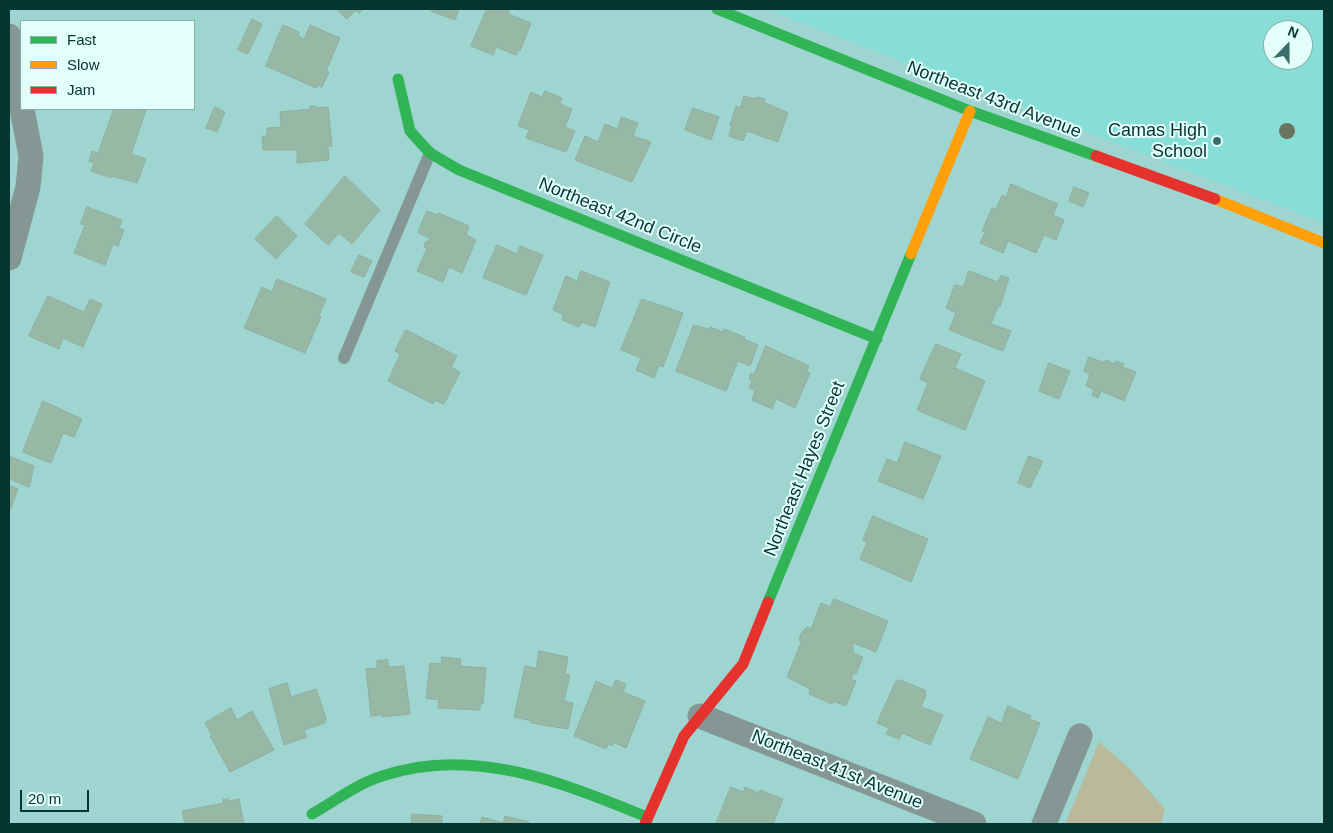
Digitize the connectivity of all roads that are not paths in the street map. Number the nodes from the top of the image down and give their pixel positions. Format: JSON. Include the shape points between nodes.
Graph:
{"nodes":[{"id":1,"x":717,"y":9,"type":"edge"},
{"id":2,"x":9,"y":36,"type":"edge"},
{"id":3,"x":398,"y":79,"type":"dead end"},
{"id":4,"x":20,"y":102,"type":"edge"},
{"id":5,"x":21,"y":110,"type":"edge"},
{"id":6,"x":970,"y":111,"type":"junction"},
{"id":7,"x":430,"y":153,"type":"junction"},
{"id":8,"x":1324,"y":243,"type":"edge"},
{"id":9,"x":9,"y":258,"type":"edge"},
{"id":10,"x":877,"y":339,"type":"junction"},
{"id":11,"x":344,"y":358,"type":"dead end"},
{"id":12,"x":700,"y":716,"type":"junction"},
{"id":13,"x":1080,"y":736,"type":"dead end"},
{"id":14,"x":312,"y":814,"type":"dead end"},
{"id":15,"x":646,"y":821,"type":"edge"},
{"id":16,"x":974,"y":824,"type":"edge"},
{"id":17,"x":1044,"y":824,"type":"edge"}],
"edges":[{"from":1,"to":6,"type":"street","name":"Northeast 43rd Avenue"},
{"from":2,"to":4,"type":"street"},
{"from":3,"to":7,"type":"street","name":"Northeast 42nd Circle","via":[[410,131]]},
{"from":5,"to":9,"type":"street","via":[[30,164],[28,187]]},
{"from":6,"to":8,"type":"street","name":"Northeast 43rd Avenue","via":[[1182,186]]},
{"from":6,"to":10,"type":"street","name":"Northeast Hayes Street"},
{"from":7,"to":10,"type":"street","name":"Northeast 42nd Circle","via":[[459,170]]},
{"from":7,"to":11,"type":"lane"},
{"from":10,"to":12,"type":"street","name":"Northeast Hayes Street","via":[[743,664]]},
{"from":12,"to":15,"type":"street","name":"Northeast Hayes Street","via":[[684,736]]},
{"from":12,"to":16,"type":"street","name":"Northeast 41st Avenue"},
{"from":13,"to":17,"type":"street"},
{"from":14,"to":15,"type":"street","via":[[382,776],[406,768],[446,762],[538,776]]}]}
